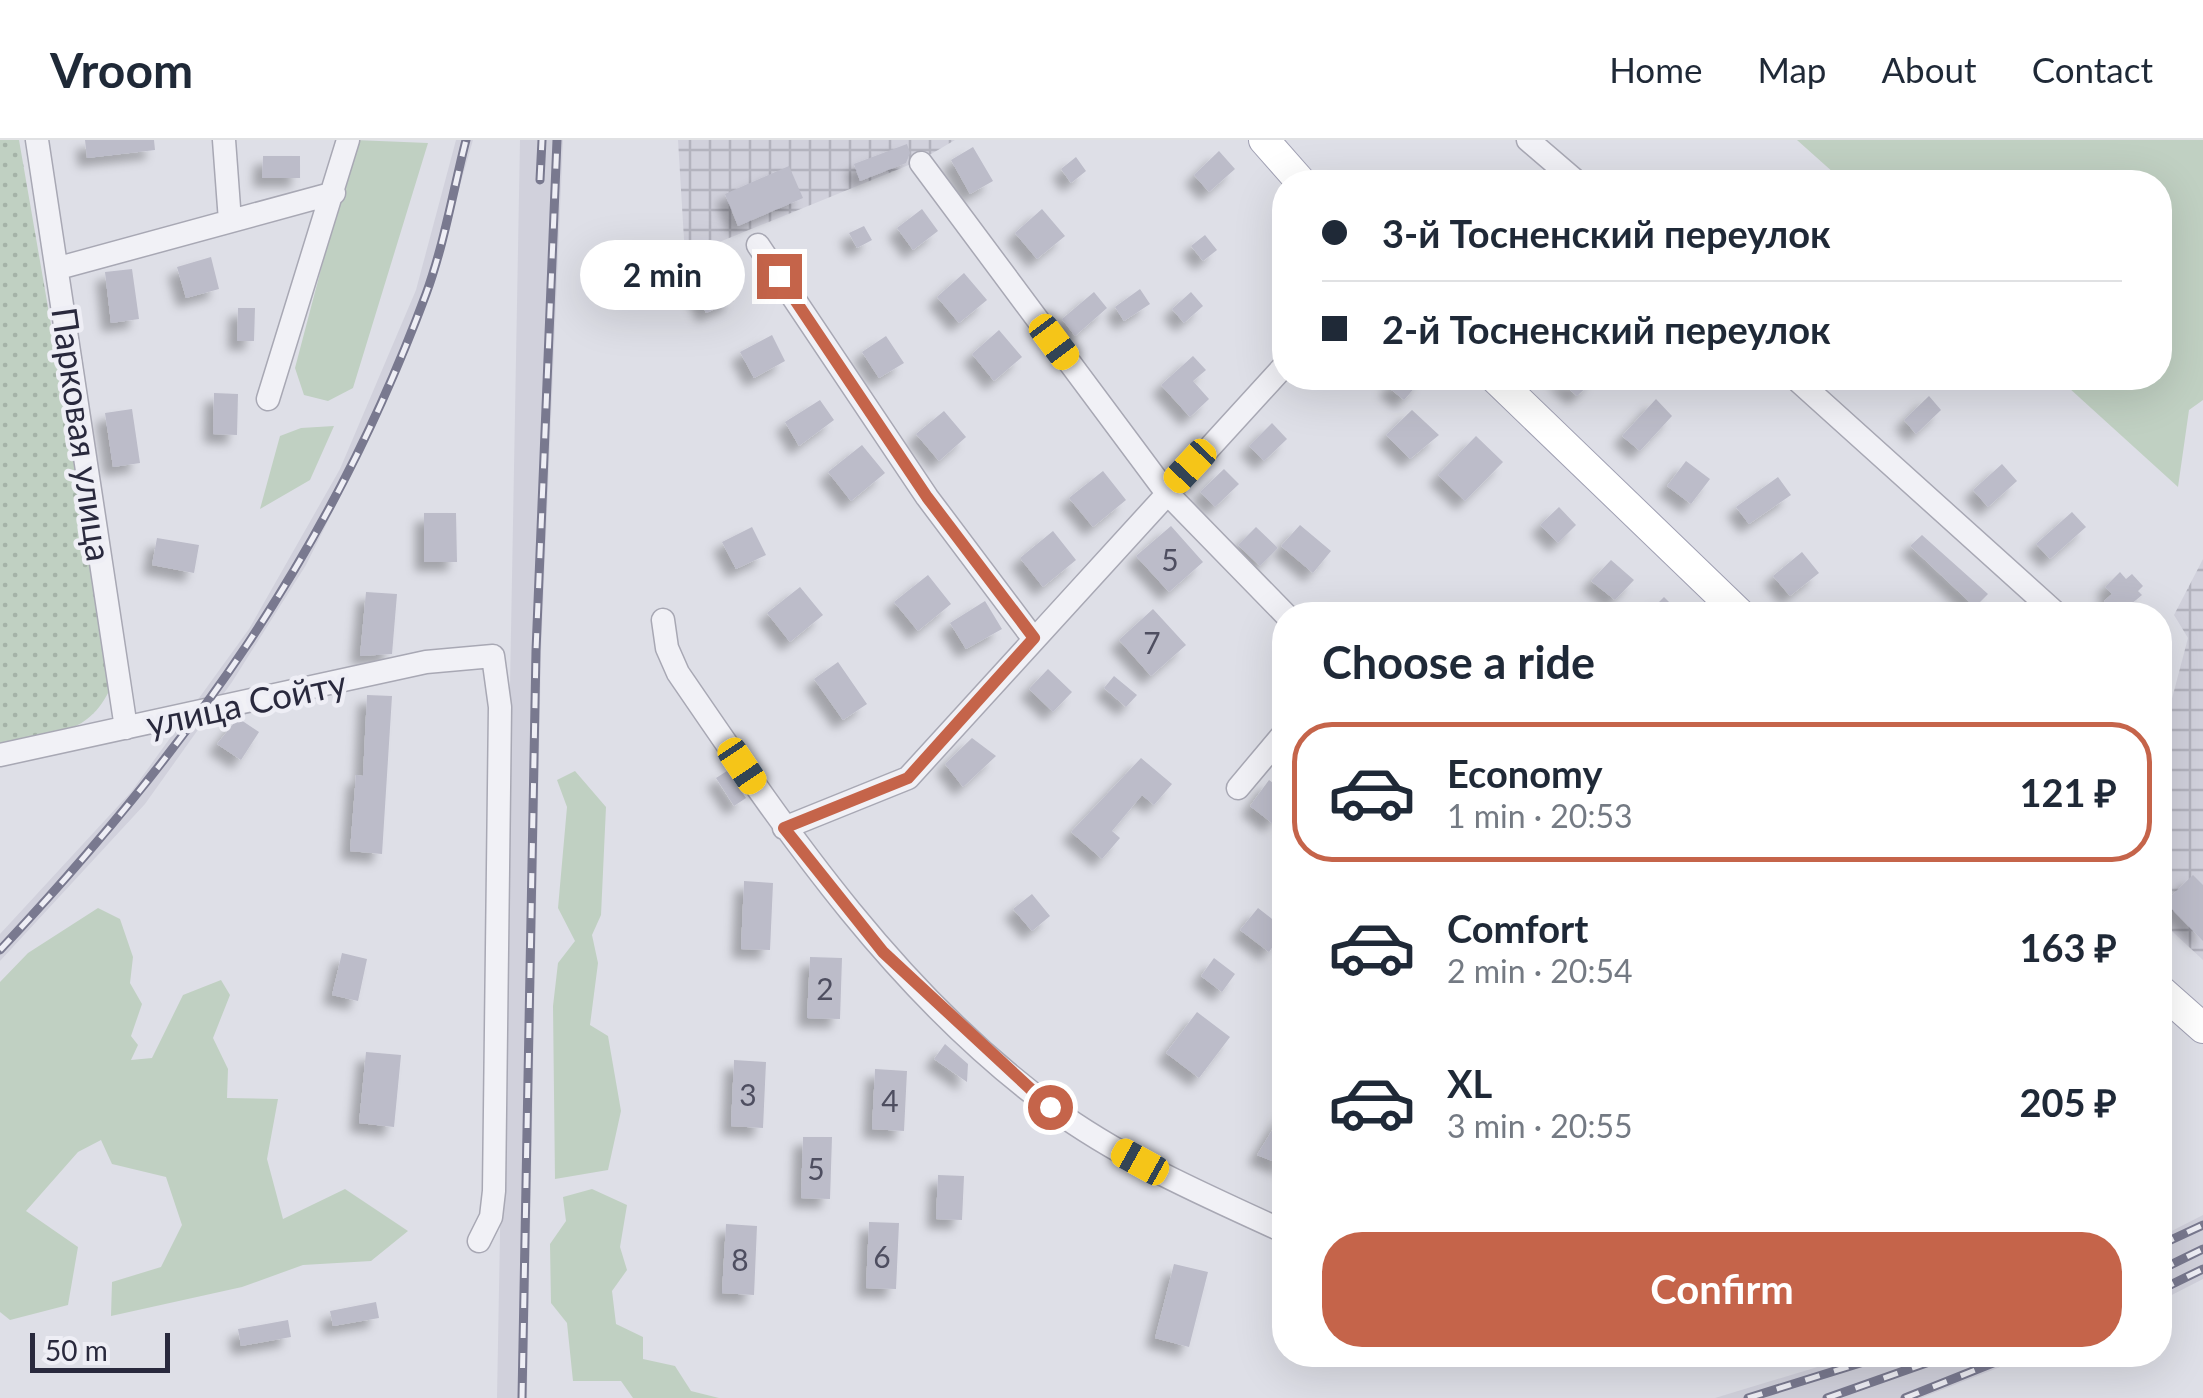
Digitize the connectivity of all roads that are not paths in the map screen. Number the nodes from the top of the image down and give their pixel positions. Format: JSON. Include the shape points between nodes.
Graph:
{"nodes":[{"id":1,"x":36,"y":140,"type":"edge"},
{"id":2,"x":224,"y":140,"type":"edge"},
{"id":3,"x":348,"y":140,"type":"edge"},
{"id":4,"x":1264,"y":140,"type":"edge"},
{"id":5,"x":1528,"y":140,"type":"edge"},
{"id":6,"x":921,"y":163,"type":"dead end"},
{"id":7,"x":1290,"y":170,"type":"edge"},
{"id":8,"x":1563,"y":170,"type":"edge"},
{"id":9,"x":334,"y":193,"type":"junction"},
{"id":10,"x":230,"y":220,"type":"junction"},
{"id":11,"x":758,"y":245,"type":"dead end"},
{"id":12,"x":59,"y":268,"type":"junction"},
{"id":13,"x":1272,"y":379,"type":"edge"},
{"id":14,"x":1508,"y":390,"type":"edge"},
{"id":15,"x":1807,"y":390,"type":"edge"},
{"id":16,"x":268,"y":399,"type":"dead end"},
{"id":17,"x":1166,"y":492,"type":"junction"},
{"id":18,"x":1273,"y":602,"type":"edge"},
{"id":19,"x":1728,"y":602,"type":"edge"},
{"id":20,"x":2044,"y":602,"type":"edge"},
{"id":21,"x":662,"y":620,"type":"dead end"},
{"id":22,"x":1034,"y":638,"type":"junction"},
{"id":23,"x":126,"y":728,"type":"junction"},
{"id":24,"x":1272,"y":747,"type":"edge"},
{"id":25,"x":0,"y":755,"type":"edge"},
{"id":26,"x":1238,"y":788,"type":"dead end"},
{"id":27,"x":784,"y":828,"type":"junction"},
{"id":28,"x":2172,"y":1001,"type":"edge"},
{"id":29,"x":2203,"y":1028,"type":"edge"},
{"id":30,"x":1272,"y":1226,"type":"edge"},
{"id":31,"x":479,"y":1242,"type":"dead end"}],
"edges":[{"from":1,"to":12,"type":"street","name":"Парковая улица"},
{"from":2,"to":10,"type":"street"},
{"from":3,"to":9,"type":"street"},
{"from":4,"to":7,"type":"main road"},
{"from":5,"to":8,"type":"street"},
{"from":6,"to":17,"type":"street"},
{"from":9,"to":10,"type":"street"},
{"from":9,"to":16,"type":"street"},
{"from":10,"to":12,"type":"street"},
{"from":11,"to":22,"type":"street","via":[[927,497]]},
{"from":12,"to":23,"type":"street","name":"Парковая улица"},
{"from":13,"to":17,"type":"street"},
{"from":14,"to":19,"type":"main road"},
{"from":15,"to":20,"type":"street"},
{"from":17,"to":18,"type":"street"},
{"from":17,"to":22,"type":"street"},
{"from":21,"to":27,"type":"street","via":[[678,673]]},
{"from":22,"to":27,"type":"street","via":[[908,778]]},
{"from":23,"to":25,"type":"street","name":"улица Сойту"},
{"from":23,"to":31,"type":"street","name":"улица Сойту","via":[[426,662],[494,656],[500,707],[494,1191],[492,1217]]},
{"from":24,"to":26,"type":"street"},
{"from":27,"to":30,"type":"street","via":[[883,952],[1050,1107],[1187,1188]]},
{"from":28,"to":29,"type":"main road"}]}
